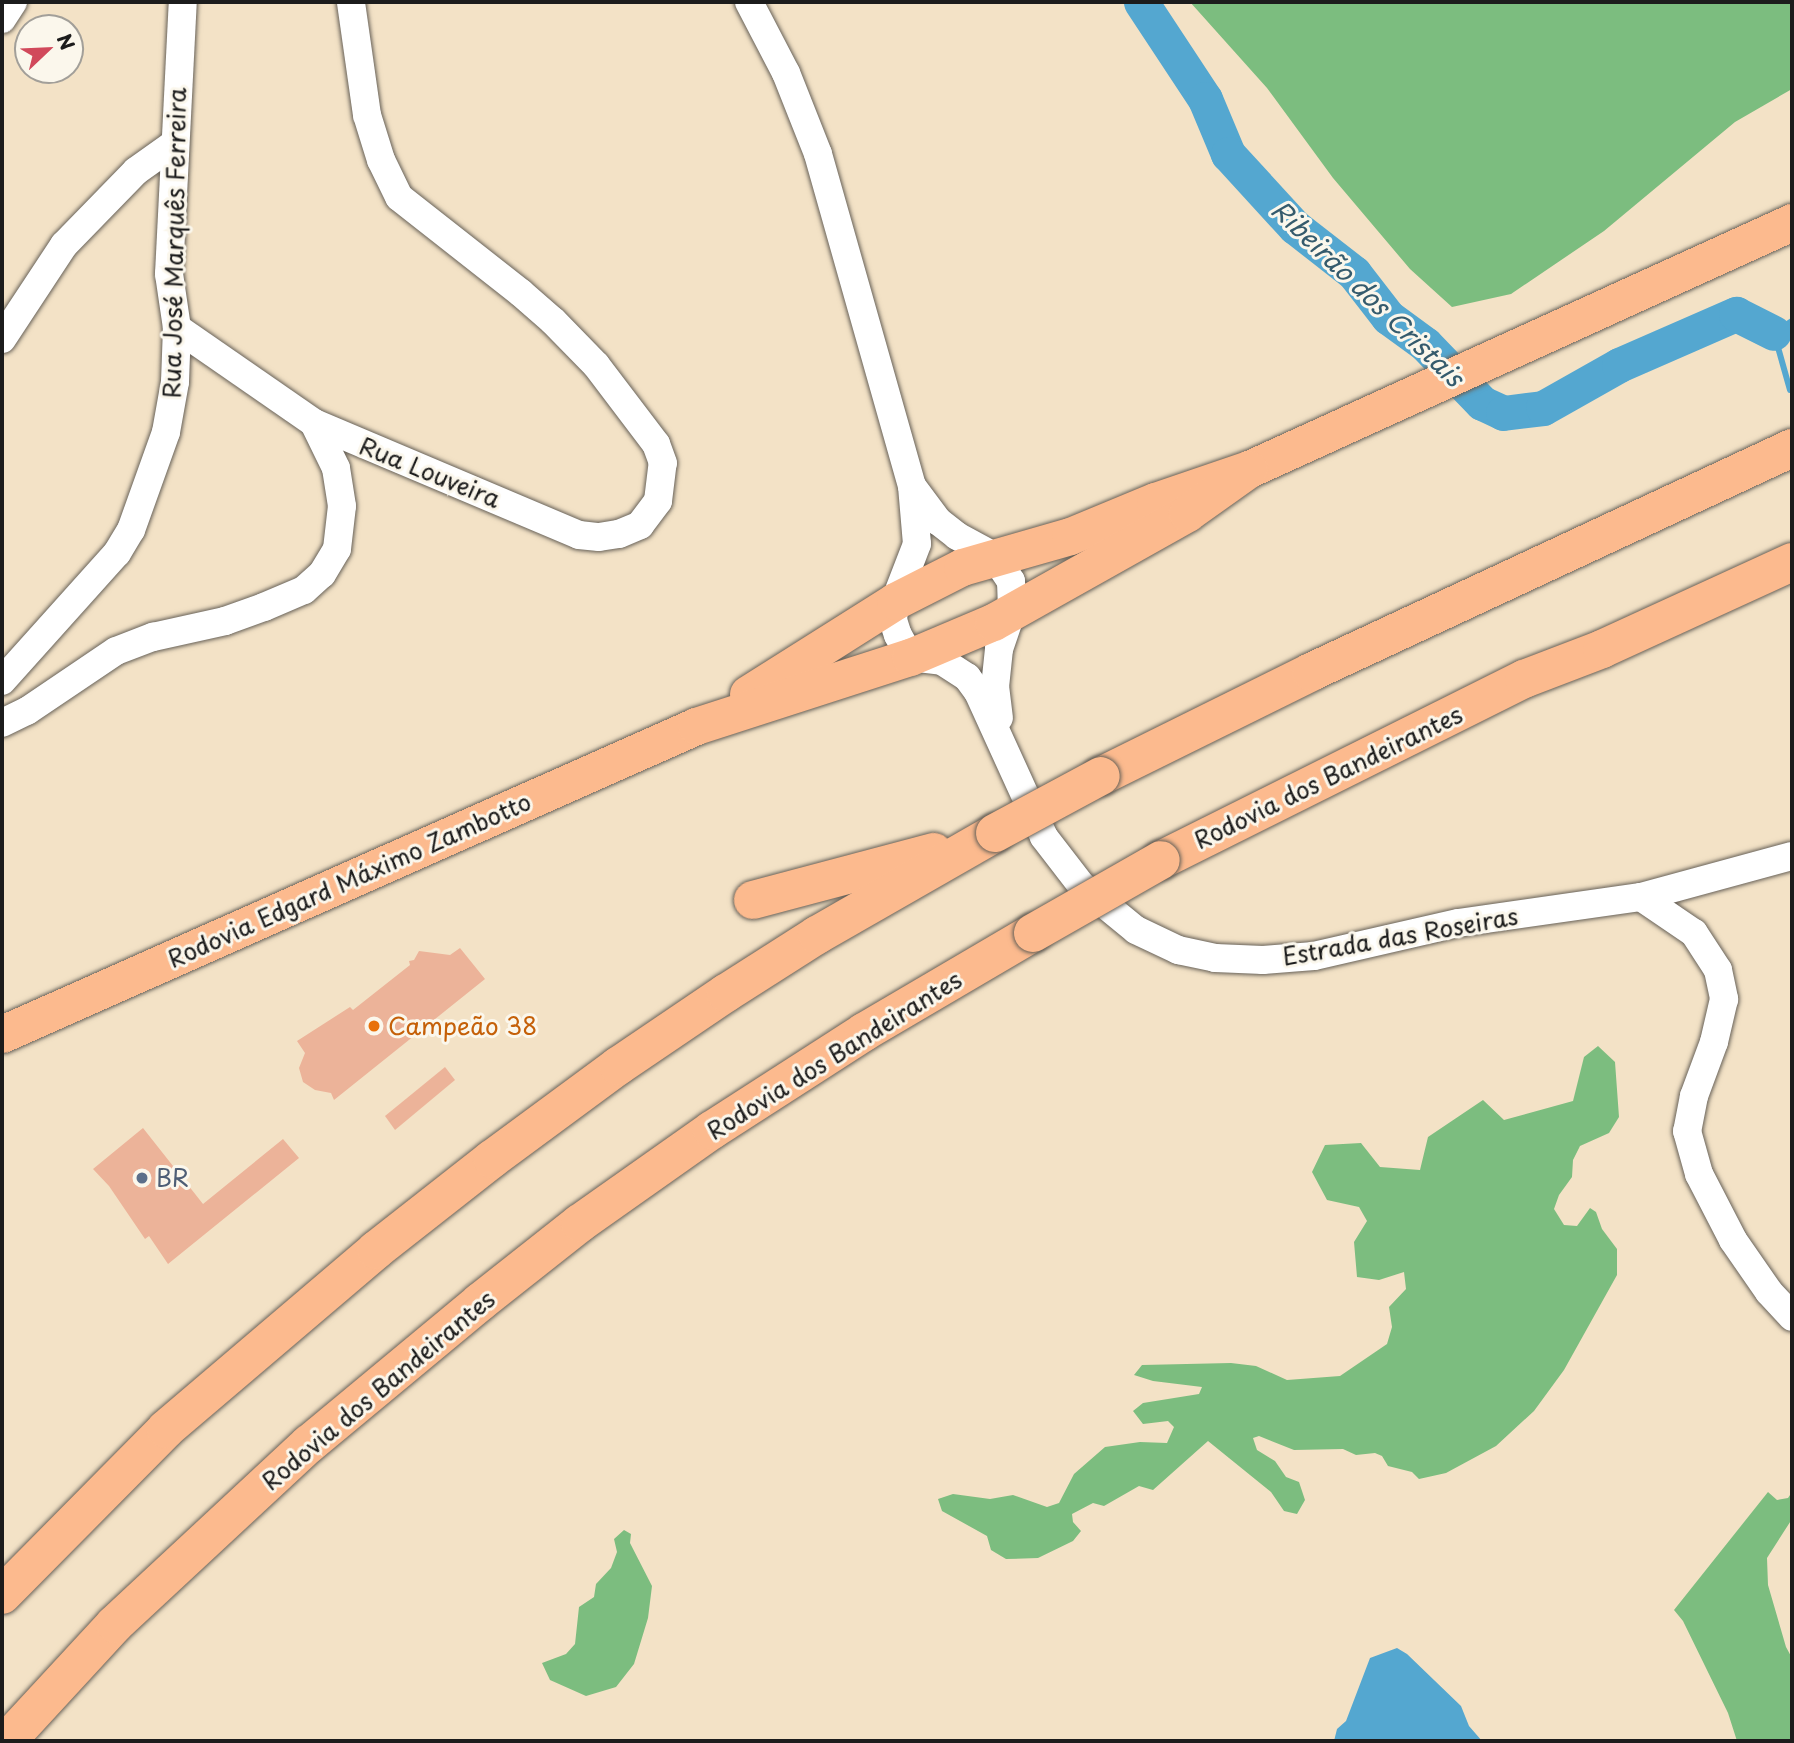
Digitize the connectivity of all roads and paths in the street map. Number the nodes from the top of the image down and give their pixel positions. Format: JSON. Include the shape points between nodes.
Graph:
{"nodes":[{"id":1,"x":13,"y":2,"type":"edge"},
{"id":2,"x":183,"y":2,"type":"edge"},
{"id":3,"x":351,"y":2,"type":"edge"},
{"id":4,"x":749,"y":2,"type":"edge"},
{"id":5,"x":2,"y":19,"type":"edge"},
{"id":6,"x":174,"y":144,"type":"junction"},
{"id":7,"x":1792,"y":222,"type":"edge"},
{"id":8,"x":177,"y":328,"type":"junction"},
{"id":9,"x":2,"y":339,"type":"edge"},
{"id":10,"x":314,"y":423,"type":"junction"},
{"id":11,"x":1792,"y":448,"type":"edge"},
{"id":12,"x":1249,"y":469,"type":"junction"},
{"id":13,"x":912,"y":486,"type":"junction"},
{"id":14,"x":994,"y":556,"type":"junction"},
{"id":15,"x":1792,"y":562,"type":"edge"},
{"id":16,"x":895,"y":601,"type":"junction"},
{"id":17,"x":1012,"y":611,"type":"junction"},
{"id":18,"x":910,"y":657,"type":"junction"},
{"id":19,"x":2,"y":681,"type":"edge"},
{"id":20,"x":2,"y":723,"type":"edge"},
{"id":21,"x":696,"y":726,"type":"junction"},
{"id":22,"x":1003,"y":753,"type":"junction"},
{"id":23,"x":991,"y":835,"type":"junction"},
{"id":24,"x":1792,"y":856,"type":"edge"},
{"id":25,"x":1641,"y":897,"type":"junction"},
{"id":26,"x":754,"y":901,"type":"dead end"},
{"id":27,"x":2,"y":1034,"type":"edge"},
{"id":28,"x":1792,"y":1317,"type":"edge"},
{"id":29,"x":2,"y":1595,"type":"edge"},
{"id":30,"x":7,"y":1741,"type":"edge"}],
"edges":[{"from":1,"to":5,"type":"street"},
{"from":2,"to":6,"type":"street","name":"Rua José Marquês Ferreira"},
{"from":3,"to":10,"type":"street","name":"Rua Louveira","via":[[367,115],[381,160],[400,197],[553,321],[634,412],[663,463],[658,501],[640,525],[620,534],[579,535]]},
{"from":4,"to":13,"type":"street","via":[[786,73],[818,154]]},
{"from":6,"to":8,"type":"street","name":"Rua José Marquês Ferreira","via":[[169,274]]},
{"from":6,"to":9,"type":"street","via":[[136,171],[64,245]]},
{"from":7,"to":12,"type":"main road","name":"Rodovia Edgard Máximo Zambotto"},
{"from":8,"to":10,"type":"street","name":"Rua Louveira"},
{"from":8,"to":19,"type":"street","name":"Rua José Marquês Ferreira","via":[[175,382],[166,432],[131,530],[117,553]]},
{"from":10,"to":20,"type":"street","via":[[336,468],[342,506],[337,549],[322,574],[304,590],[264,607],[116,651]]},
{"from":11,"to":23,"type":"highway","bridge":true,"via":[[1324,666]]},
{"from":12,"to":14,"type":"main road","name":"Rodovia Edgard Máximo Zambotto","via":[[1070,536]]},
{"from":12,"to":17,"type":"main road","name":"Rodovia Edgard Máximo Zambotto","via":[[1187,513]]},
{"from":13,"to":14,"type":"street","via":[[938,521]]},
{"from":13,"to":16,"type":"street","via":[[916,544]]},
{"from":14,"to":16,"type":"main road","name":"Rodovia Edgard Máximo Zambotto","via":[[961,567]]},
{"from":14,"to":17,"type":"street","via":[[1011,581]]},
{"from":15,"to":30,"type":"highway","name":"Rodovia dos Bandeirantes","bridge":true,"via":[[1602,649],[1524,679],[1161,860],[864,1032],[712,1130],[580,1223],[309,1444],[115,1624]]},
{"from":16,"to":18,"type":"street","via":[[893,620]]},
{"from":16,"to":21,"type":"main road","name":"Rodovia Edgard Máximo Zambotto"},
{"from":17,"to":18,"type":"main road","name":"Rodovia Edgard Máximo Zambotto"},
{"from":17,"to":22,"type":"street","name":"Estrada das Roseiras","via":[[999,649],[995,686]]},
{"from":18,"to":21,"type":"main road","name":"Rodovia Edgard Máximo Zambotto"},
{"from":18,"to":22,"type":"street","name":"Estrada das Roseiras","via":[[942,661],[967,677],[978,692]]},
{"from":21,"to":27,"type":"main road","name":"Rodovia Edgard Máximo Zambotto"},
{"from":22,"to":25,"type":"street","name":"Estrada das Roseiras","via":[[1044,837],[1081,885],[1136,930],[1178,950],[1215,958],[1314,956],[1458,923]]},
{"from":23,"to":26,"type":"highway"},
{"from":23,"to":29,"type":"highway","via":[[749,978],[492,1159],[365,1258],[166,1429]]},
{"from":24,"to":25,"type":"street","name":"Estrada das Roseiras"},
{"from":25,"to":28,"type":"street","via":[[1694,933],[1718,970],[1724,999],[1687,1131],[1699,1174],[1733,1240]]}]}
